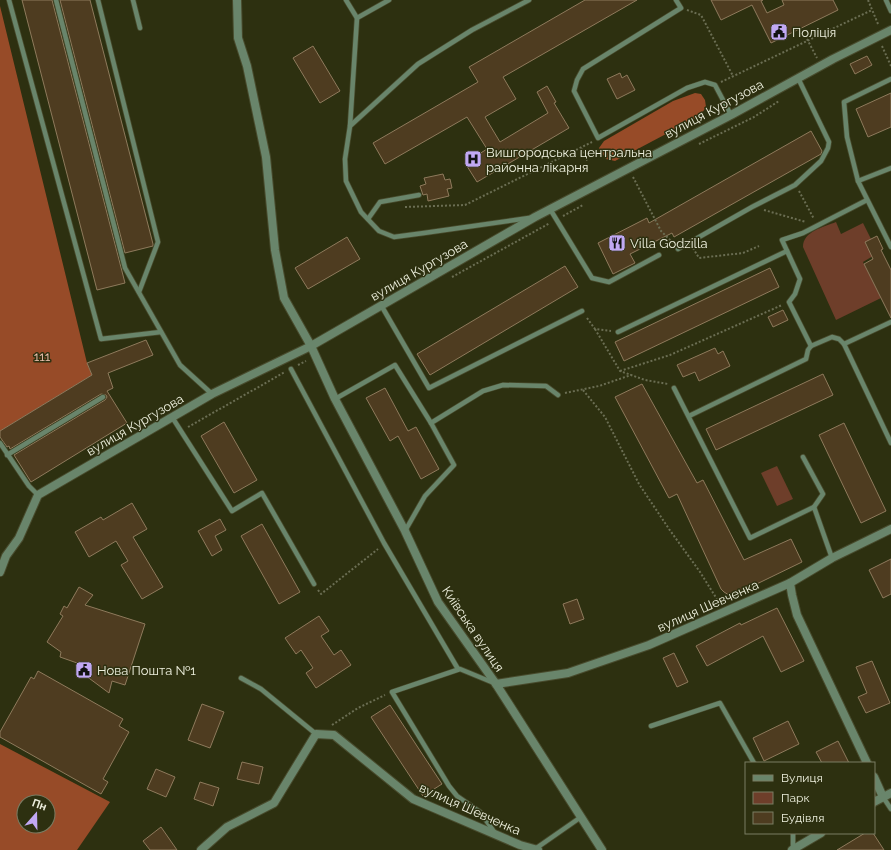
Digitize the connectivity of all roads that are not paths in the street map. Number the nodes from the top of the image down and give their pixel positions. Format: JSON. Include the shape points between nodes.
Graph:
{"nodes":[{"id":1,"x":9,"y":0,"type":"edge"},
{"id":2,"x":56,"y":0,"type":"edge"},
{"id":3,"x":98,"y":0,"type":"edge"},
{"id":4,"x":134,"y":0,"type":"edge"},
{"id":5,"x":236,"y":0,"type":"edge"},
{"id":6,"x":346,"y":0,"type":"edge"},
{"id":7,"x":389,"y":0,"type":"edge"},
{"id":8,"x":529,"y":0,"type":"edge"},
{"id":9,"x":676,"y":0,"type":"edge"},
{"id":10,"x":886,"y":0,"type":"edge"},
{"id":11,"x":891,"y":11,"type":"edge"},
{"id":12,"x":357,"y":18,"type":"junction"},
{"id":13,"x":140,"y":28,"type":"dead end"},
{"id":14,"x":891,"y":30,"type":"edge"},
{"id":15,"x":798,"y":78,"type":"junction"},
{"id":16,"x":891,"y":79,"type":"edge"},
{"id":17,"x":731,"y":114,"type":"junction"},
{"id":18,"x":350,"y":126,"type":"junction"},
{"id":19,"x":891,"y":168,"type":"edge"},
{"id":20,"x":858,"y":181,"type":"junction"},
{"id":21,"x":419,"y":195,"type":"dead end"},
{"id":22,"x":867,"y":200,"type":"junction"},
{"id":23,"x":550,"y":209,"type":"junction"},
{"id":24,"x":535,"y":217,"type":"junction"},
{"id":25,"x":368,"y":219,"type":"junction"},
{"id":26,"x":891,"y":247,"type":"edge"},
{"id":27,"x":678,"y":249,"type":"road end"},
{"id":28,"x":787,"y":252,"type":"junction"},
{"id":29,"x":659,"y":255,"type":"dead end"},
{"id":30,"x":138,"y":292,"type":"junction"},
{"id":31,"x":381,"y":305,"type":"junction"},
{"id":32,"x":582,"y":311,"type":"road end"},
{"id":33,"x":891,"y":322,"type":"edge"},
{"id":34,"x":161,"y":332,"type":"junction"},
{"id":35,"x":618,"y":332,"type":"road end"},
{"id":36,"x":844,"y":344,"type":"junction"},
{"id":37,"x":311,"y":346,"type":"junction"},
{"id":38,"x":811,"y":346,"type":"junction"},
{"id":39,"x":291,"y":369,"type":"road end"},
{"id":40,"x":674,"y":388,"type":"road end"},
{"id":41,"x":212,"y":394,"type":"junction"},
{"id":42,"x":558,"y":395,"type":"road end"},
{"id":43,"x":103,"y":396,"type":"dead end"},
{"id":44,"x":335,"y":399,"type":"junction"},
{"id":45,"x":689,"y":416,"type":"junction"},
{"id":46,"x":172,"y":417,"type":"junction"},
{"id":47,"x":431,"y":423,"type":"junction"},
{"id":48,"x":0,"y":443,"type":"edge"},
{"id":49,"x":891,"y":443,"type":"edge"},
{"id":50,"x":8,"y":455,"type":"junction"},
{"id":51,"x":803,"y":457,"type":"dead end"},
{"id":52,"x":38,"y":495,"type":"junction"},
{"id":53,"x":814,"y":506,"type":"junction"},
{"id":54,"x":891,"y":529,"type":"edge"},
{"id":55,"x":405,"y":531,"type":"junction"},
{"id":56,"x":832,"y":558,"type":"junction"},
{"id":57,"x":0,"y":572,"type":"edge"},
{"id":58,"x":313,"y":583,"type":"road end"},
{"id":59,"x":790,"y":583,"type":"junction"},
{"id":60,"x":458,"y":669,"type":"junction"},
{"id":61,"x":240,"y":678,"type":"dead end"},
{"id":62,"x":496,"y":684,"type":"junction"},
{"id":63,"x":651,"y":726,"type":"dead end"},
{"id":64,"x":316,"y":734,"type":"junction"},
{"id":65,"x":753,"y":762,"type":"edge"},
{"id":66,"x":867,"y":762,"type":"edge"},
{"id":67,"x":875,"y":778,"type":"edge"},
{"id":68,"x":887,"y":795,"type":"edge"},
{"id":69,"x":875,"y":801,"type":"edge"},
{"id":70,"x":891,"y":809,"type":"edge"},
{"id":71,"x":581,"y":817,"type":"junction"},
{"id":72,"x":496,"y":834,"type":"junction"},
{"id":73,"x":793,"y":834,"type":"edge"},
{"id":74,"x":819,"y":834,"type":"edge"},
{"id":75,"x":201,"y":850,"type":"edge"},
{"id":76,"x":536,"y":850,"type":"edge"},
{"id":77,"x":602,"y":850,"type":"edge"},
{"id":78,"x":792,"y":850,"type":"edge"}],
"edges":[{"from":1,"to":34,"type":"lane","via":[[101,339]]},
{"from":2,"to":30,"type":"lane","via":[[125,268]]},
{"from":3,"to":30,"type":"lane","via":[[158,242]]},
{"from":4,"to":13,"type":"lane"},
{"from":5,"to":37,"type":"street","name":"Київська вулиця","via":[[238,38],[247,66],[266,157],[284,298]]},
{"from":6,"to":12,"type":"lane"},
{"from":7,"to":12,"type":"lane"},
{"from":8,"to":18,"type":"lane","via":[[472,30],[418,64]]},
{"from":9,"to":17,"type":"lane","via":[[681,8],[584,69],[574,91],[598,138],[687,88],[705,82],[715,84]]},
{"from":10,"to":11,"type":"lane"},
{"from":12,"to":18,"type":"lane"},
{"from":14,"to":15,"type":"street","name":"вулиця Кургузова"},
{"from":15,"to":17,"type":"street","name":"вулиця Кургузова"},
{"from":15,"to":27,"type":"lane","via":[[829,142],[821,161],[795,185]]},
{"from":16,"to":20,"type":"lane","via":[[844,102],[847,137]]},
{"from":17,"to":23,"type":"street","name":"вулиця Кургузова"},
{"from":18,"to":25,"type":"lane","via":[[345,159],[346,181],[361,212]]},
{"from":19,"to":20,"type":"lane"},
{"from":20,"to":22,"type":"lane"},
{"from":21,"to":25,"type":"lane","via":[[380,202]]},
{"from":22,"to":26,"type":"lane"},
{"from":22,"to":28,"type":"lane","via":[[803,233],[782,240]]},
{"from":23,"to":24,"type":"street","name":"вулиця Кургузова"},
{"from":23,"to":29,"type":"lane","via":[[592,278],[609,282]]},
{"from":24,"to":25,"type":"lane","via":[[394,237],[380,231]]},
{"from":24,"to":31,"type":"street","name":"вулиця Кургузова"},
{"from":28,"to":35,"type":"lane"},
{"from":28,"to":38,"type":"lane","via":[[800,279],[789,302]]},
{"from":30,"to":34,"type":"lane"},
{"from":31,"to":32,"type":"lane","via":[[429,388]]},
{"from":31,"to":37,"type":"street","name":"вулиця Кургузова"},
{"from":33,"to":36,"type":"lane"},
{"from":34,"to":41,"type":"lane","via":[[180,365]]},
{"from":36,"to":38,"type":"lane","via":[[832,337]]},
{"from":36,"to":49,"type":"lane"},
{"from":37,"to":41,"type":"street","name":"вулиця Кургузова"},
{"from":37,"to":44,"type":"street","name":"Київська вулиця"},
{"from":38,"to":45,"type":"lane","via":[[806,359]]},
{"from":39,"to":60,"type":"lane","via":[[384,543]]},
{"from":40,"to":45,"type":"lane"},
{"from":41,"to":46,"type":"street","name":"вулиця Кургузова"},
{"from":42,"to":47,"type":"lane","via":[[546,386],[503,385],[483,392]]},
{"from":43,"to":50,"type":"lane"},
{"from":44,"to":47,"type":"lane","via":[[395,365]]},
{"from":44,"to":55,"type":"street","name":"Київська вулиця"},
{"from":45,"to":53,"type":"lane","via":[[750,538]]},
{"from":46,"to":52,"type":"street","name":"вулиця Кургузова"},
{"from":46,"to":58,"type":"lane","via":[[232,511],[262,493]]},
{"from":47,"to":55,"type":"lane","via":[[454,465],[424,496]]},
{"from":48,"to":50,"type":"lane"},
{"from":50,"to":52,"type":"lane"},
{"from":51,"to":53,"type":"lane","via":[[823,494]]},
{"from":52,"to":57,"type":"street"},
{"from":53,"to":56,"type":"lane"},
{"from":54,"to":56,"type":"street","name":"вулиця Шевченка"},
{"from":55,"to":62,"type":"street","name":"Київська вулиця","via":[[438,602]]},
{"from":56,"to":59,"type":"street","name":"вулиця Шевченка"},
{"from":59,"to":62,"type":"street","name":"вулиця Шевченка","via":[[649,645],[568,673]]},
{"from":59,"to":66,"type":"street","via":[[797,615]]},
{"from":60,"to":62,"type":"lane"},
{"from":60,"to":72,"type":"lane","via":[[392,692],[449,786],[457,796],[480,812]]},
{"from":61,"to":64,"type":"lane","via":[[261,689]]},
{"from":62,"to":71,"type":"street","name":"Київська вулиця"},
{"from":63,"to":65,"type":"lane","via":[[720,703]]},
{"from":64,"to":72,"type":"street","name":"вулиця Шевченка","via":[[334,735],[413,799]]},
{"from":64,"to":75,"type":"street","via":[[274,803],[226,827]]},
{"from":67,"to":68,"type":"street"},
{"from":68,"to":69,"type":"street"},
{"from":68,"to":70,"type":"lane"},
{"from":71,"to":76,"type":"lane"},
{"from":71,"to":77,"type":"street","name":"Київська вулиця"},
{"from":72,"to":76,"type":"street","name":"вулиця Шевченка"},
{"from":73,"to":78,"type":"lane"},
{"from":74,"to":78,"type":"street"}]}
